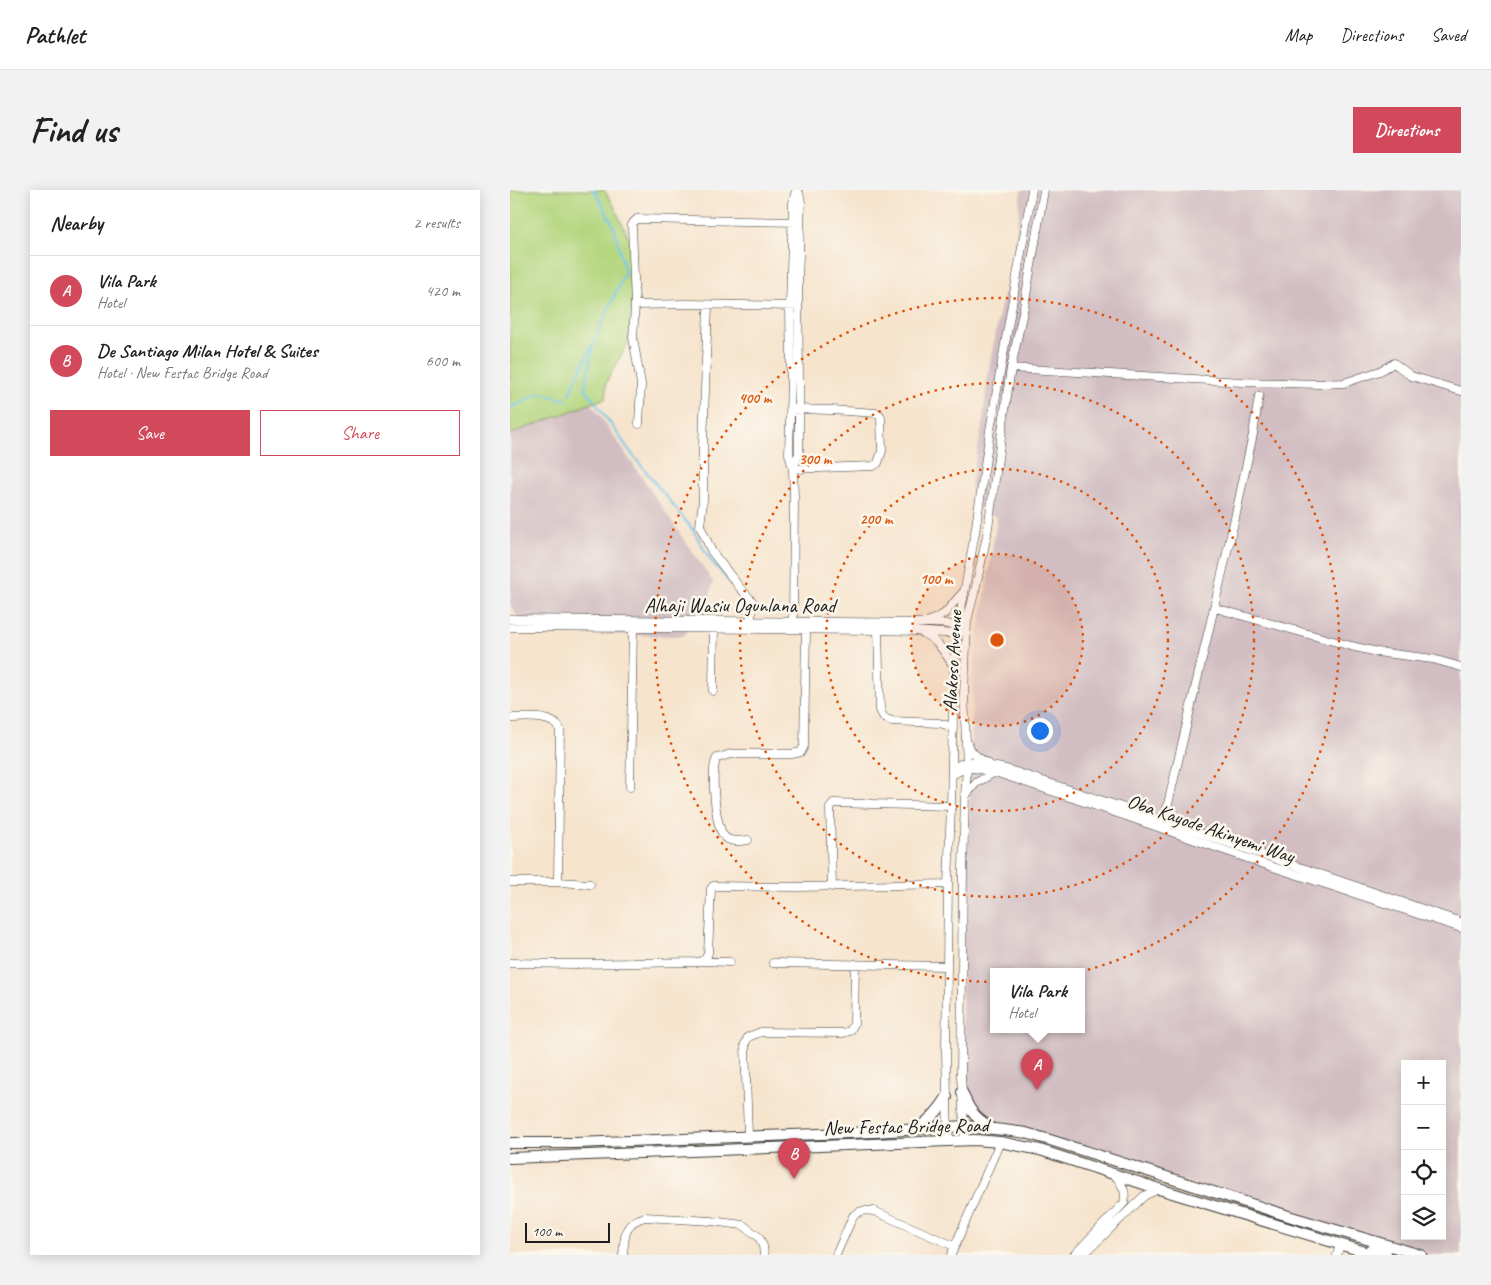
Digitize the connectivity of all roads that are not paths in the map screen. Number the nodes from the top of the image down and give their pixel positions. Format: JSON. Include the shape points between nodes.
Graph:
{"nodes":[{"id":1,"x":797,"y":190,"type":"edge"},
{"id":2,"x":1032,"y":190,"type":"edge"},
{"id":3,"x":1044,"y":190,"type":"edge"},
{"id":4,"x":797,"y":222,"type":"junction"},
{"id":5,"x":635,"y":305,"type":"junction"},
{"id":6,"x":708,"y":305,"type":"junction"},
{"id":7,"x":794,"y":306,"type":"junction"},
{"id":8,"x":1011,"y":368,"type":"junction"},
{"id":9,"x":1461,"y":391,"type":"edge"},
{"id":10,"x":1259,"y":396,"type":"dead end"},
{"id":11,"x":794,"y":409,"type":"junction"},
{"id":12,"x":639,"y":424,"type":"dead end"},
{"id":13,"x":793,"y":469,"type":"junction"},
{"id":14,"x":964,"y":590,"type":"junction"},
{"id":15,"x":1215,"y":608,"type":"junction"},
{"id":16,"x":510,"y":619,"type":"edge"},
{"id":17,"x":714,"y":621,"type":"junction"},
{"id":18,"x":750,"y":621,"type":"junction"},
{"id":19,"x":793,"y":622,"type":"junction"},
{"id":20,"x":510,"y":627,"type":"edge"},
{"id":21,"x":917,"y":627,"type":"junction"},
{"id":22,"x":962,"y":628,"type":"junction"},
{"id":23,"x":633,"y":629,"type":"junction"},
{"id":24,"x":714,"y":630,"type":"junction"},
{"id":25,"x":793,"y":630,"type":"junction"},
{"id":26,"x":806,"y":630,"type":"junction"},
{"id":27,"x":878,"y":630,"type":"junction"},
{"id":28,"x":954,"y":666,"type":"junction"},
{"id":29,"x":1461,"y":667,"type":"edge"},
{"id":30,"x":713,"y":691,"type":"dead end"},
{"id":31,"x":510,"y":718,"type":"edge"},
{"id":32,"x":965,"y":723,"type":"junction"},
{"id":33,"x":953,"y":727,"type":"junction"},
{"id":34,"x":967,"y":764,"type":"junction"},
{"id":35,"x":997,"y":770,"type":"junction"},
{"id":36,"x":952,"y":771,"type":"junction"},
{"id":37,"x":630,"y":787,"type":"dead end"},
{"id":38,"x":965,"y":796,"type":"junction"},
{"id":39,"x":951,"y":806,"type":"junction"},
{"id":40,"x":1164,"y":821,"type":"junction"},
{"id":41,"x":748,"y":840,"type":"dead end"},
{"id":42,"x":510,"y":882,"type":"edge"},
{"id":43,"x":558,"y":882,"type":"junction"},
{"id":44,"x":590,"y":884,"type":"dead end"},
{"id":45,"x":948,"y":884,"type":"junction"},
{"id":46,"x":832,"y":887,"type":"junction"},
{"id":47,"x":1461,"y":922,"type":"edge"},
{"id":48,"x":1461,"y":928,"type":"edge"},
{"id":49,"x":702,"y":961,"type":"junction"},
{"id":50,"x":730,"y":962,"type":"dead end"},
{"id":51,"x":510,"y":963,"type":"edge"},
{"id":52,"x":773,"y":963,"type":"dead end"},
{"id":53,"x":855,"y":964,"type":"junction"},
{"id":54,"x":947,"y":966,"type":"junction"},
{"id":55,"x":962,"y":1092,"type":"junction"},
{"id":56,"x":947,"y":1097,"type":"junction"},
{"id":57,"x":964,"y":1126,"type":"junction"},
{"id":58,"x":948,"y":1127,"type":"junction"},
{"id":59,"x":991,"y":1128,"type":"junction"},
{"id":60,"x":917,"y":1129,"type":"junction"},
{"id":61,"x":780,"y":1135,"type":"junction"},
{"id":62,"x":748,"y":1136,"type":"junction"},
{"id":63,"x":948,"y":1141,"type":"junction"},
{"id":64,"x":965,"y":1141,"type":"junction"},
{"id":65,"x":1000,"y":1142,"type":"junction"},
{"id":66,"x":510,"y":1144,"type":"edge"},
{"id":67,"x":780,"y":1147,"type":"junction"},
{"id":68,"x":510,"y":1158,"type":"edge"},
{"id":69,"x":1114,"y":1173,"type":"junction"},
{"id":70,"x":1159,"y":1189,"type":"junction"},
{"id":71,"x":1295,"y":1218,"type":"junction"},
{"id":72,"x":1291,"y":1229,"type":"junction"},
{"id":73,"x":954,"y":1246,"type":"junction"},
{"id":74,"x":1339,"y":1250,"type":"edge"},
{"id":75,"x":622,"y":1255,"type":"edge"},
{"id":76,"x":764,"y":1255,"type":"edge"},
{"id":77,"x":836,"y":1255,"type":"edge"},
{"id":78,"x":951,"y":1255,"type":"edge"},
{"id":79,"x":1074,"y":1255,"type":"edge"},
{"id":80,"x":1083,"y":1255,"type":"edge"},
{"id":81,"x":1375,"y":1255,"type":"edge"},
{"id":82,"x":1387,"y":1255,"type":"edge"},
{"id":83,"x":1404,"y":1255,"type":"edge"},
{"id":84,"x":1421,"y":1255,"type":"edge"}],
"edges":[{"from":1,"to":4,"type":"street","via":[[793,203]]},
{"from":2,"to":14,"type":"street","name":"Alakoso Avenue"},
{"from":3,"to":8,"type":"street","name":"Alakoso Avenue"},
{"from":4,"to":5,"type":"street","via":[[637,219],[632,225]]},
{"from":4,"to":7,"type":"street"},
{"from":5,"to":6,"type":"street"},
{"from":5,"to":12,"type":"street","via":[[634,338],[642,384]]},
{"from":6,"to":7,"type":"street"},
{"from":6,"to":18,"type":"street","via":[[700,526],[712,552],[753,602]]},
{"from":7,"to":11,"type":"street","via":[[800,380]]},
{"from":8,"to":9,"type":"street","via":[[1321,384],[1344,383],[1394,363],[1411,376]]},
{"from":8,"to":22,"type":"street","name":"Alakoso Avenue","via":[[987,535],[976,586]]},
{"from":10,"to":15,"type":"street"},
{"from":11,"to":13,"type":"street","via":[[799,453]]},
{"from":11,"to":13,"type":"street","via":[[877,413],[881,418],[882,451],[878,463],[873,466]]},
{"from":13,"to":19,"type":"street"},
{"from":14,"to":21,"type":"street","via":[[944,614]]},
{"from":14,"to":22,"type":"street","name":"Alakoso Avenue"},
{"from":15,"to":29,"type":"street","via":[[1360,648],[1433,659]]},
{"from":15,"to":40,"type":"street"},
{"from":16,"to":17,"type":"street","name":"Alhaji Wasiu Ogunlana Road"},
{"from":17,"to":18,"type":"street","name":"Alhaji Wasiu Ogunlana Road"},
{"from":17,"to":24,"type":"street"},
{"from":18,"to":19,"type":"street","name":"Alhaji Wasiu Ogunlana Road"},
{"from":19,"to":21,"type":"street","name":"Alhaji Wasiu Ogunlana Road"},
{"from":19,"to":25,"type":"street"},
{"from":20,"to":23,"type":"street","name":"Alhaji Wasiu Ogunlana Road"},
{"from":21,"to":22,"type":"street","name":"Alhaji Wasiu Ogunlana Road","via":[[947,624]]},
{"from":21,"to":27,"type":"street","name":"Alhaji Wasiu Ogunlana Road"},
{"from":21,"to":28,"type":"street","via":[[941,646]]},
{"from":22,"to":28,"type":"street","name":"Alakoso Avenue"},
{"from":22,"to":32,"type":"street","name":"Alakoso Avenue"},
{"from":23,"to":24,"type":"street","name":"Alhaji Wasiu Ogunlana Road"},
{"from":23,"to":37,"type":"street"},
{"from":24,"to":25,"type":"street","name":"Alhaji Wasiu Ogunlana Road"},
{"from":24,"to":30,"type":"street"},
{"from":25,"to":26,"type":"street","name":"Alhaji Wasiu Ogunlana Road"},
{"from":26,"to":27,"type":"street","name":"Alhaji Wasiu Ogunlana Road"},
{"from":26,"to":41,"type":"street","via":[[804,746],[801,752],[731,754],[715,761],[716,808],[721,830],[732,841]]},
{"from":27,"to":33,"type":"street","via":[[880,710],[884,718],[939,722]]},
{"from":28,"to":33,"type":"street","name":"Alakoso Avenue"},
{"from":31,"to":43,"type":"street","via":[[547,719],[560,729]]},
{"from":32,"to":34,"type":"street","name":"Alakoso Avenue"},
{"from":32,"to":35,"type":"street","via":[[968,747]]},
{"from":33,"to":36,"type":"street","name":"Alakoso Avenue"},
{"from":34,"to":35,"type":"street","name":"Oba Kayode Akinyemi Way"},
{"from":34,"to":36,"type":"street"},
{"from":34,"to":38,"type":"street","name":"Alakoso Avenue"},
{"from":35,"to":38,"type":"street","via":[[976,783]]},
{"from":35,"to":40,"type":"street","name":"Oba Kayode Akinyemi Way"},
{"from":35,"to":48,"type":"street","name":"Oba Kayode Akinyemi Way","via":[[1270,866]]},
{"from":36,"to":39,"type":"street","name":"Alakoso Avenue"},
{"from":38,"to":55,"type":"street","name":"Alakoso Avenue"},
{"from":39,"to":45,"type":"street","name":"Alakoso Avenue"},
{"from":39,"to":46,"type":"street","via":[[834,803],[830,808]]},
{"from":40,"to":47,"type":"street","name":"Oba Kayode Akinyemi Way"},
{"from":42,"to":43,"type":"street"},
{"from":43,"to":44,"type":"street"},
{"from":45,"to":46,"type":"street"},
{"from":45,"to":54,"type":"street","name":"Alakoso Avenue"},
{"from":46,"to":49,"type":"street","via":[[713,886],[709,947]]},
{"from":49,"to":50,"type":"street"},
{"from":49,"to":51,"type":"street"},
{"from":52,"to":53,"type":"street"},
{"from":53,"to":54,"type":"street"},
{"from":53,"to":62,"type":"street","via":[[854,1024],[850,1031],[761,1032],[748,1037],[745,1044]]},
{"from":54,"to":56,"type":"street","name":"Alakoso Avenue"},
{"from":55,"to":57,"type":"street","name":"Alakoso Avenue"},
{"from":55,"to":59,"type":"main road","via":[[977,1119]]},
{"from":56,"to":58,"type":"street","name":"Alakoso Avenue"},
{"from":56,"to":60,"type":"main road","via":[[931,1119]]},
{"from":57,"to":58,"type":"main road"},
{"from":57,"to":59,"type":"main road"},
{"from":57,"to":64,"type":"street","name":"Alakoso Avenue"},
{"from":58,"to":60,"type":"main road"},
{"from":58,"to":63,"type":"street","name":"Alakoso Avenue"},
{"from":59,"to":71,"type":"main road","via":[[1050,1140]]},
{"from":60,"to":61,"type":"main road"},
{"from":61,"to":62,"type":"main road"},
{"from":61,"to":67,"type":"main road"},
{"from":62,"to":66,"type":"main road"},
{"from":63,"to":64,"type":"main road","name":"New Festac Bridge Road"},
{"from":63,"to":67,"type":"main road","name":"New Festac Bridge Road"},
{"from":64,"to":65,"type":"main road","name":"New Festac Bridge Road"},
{"from":65,"to":69,"type":"main road","name":"New Festac Bridge Road","via":[[1040,1150]]},
{"from":65,"to":73,"type":"street"},
{"from":67,"to":68,"type":"main road","name":"New Festac Bridge Road"},
{"from":69,"to":70,"type":"main road","name":"New Festac Bridge Road"},
{"from":69,"to":79,"type":"street","via":[[1124,1188],[1124,1203]]},
{"from":70,"to":72,"type":"main road","name":"New Festac Bridge Road"},
{"from":70,"to":80,"type":"street","via":[[1144,1196]]},
{"from":71,"to":83,"type":"main road","via":[[1303,1225]]},
{"from":71,"to":84,"type":"main road"},
{"from":72,"to":74,"type":"main road","name":"New Festac Bridge Road"},
{"from":72,"to":82,"type":"main road","via":[[1301,1228]]},
{"from":73,"to":77,"type":"street","via":[[874,1211],[864,1210],[854,1216]]},
{"from":73,"to":78,"type":"street"},
{"from":74,"to":81,"type":"main road","name":"New Festac Bridge Road"},
{"from":75,"to":76,"type":"street","via":[[626,1228],[645,1216],[743,1225],[759,1237]]}]}
